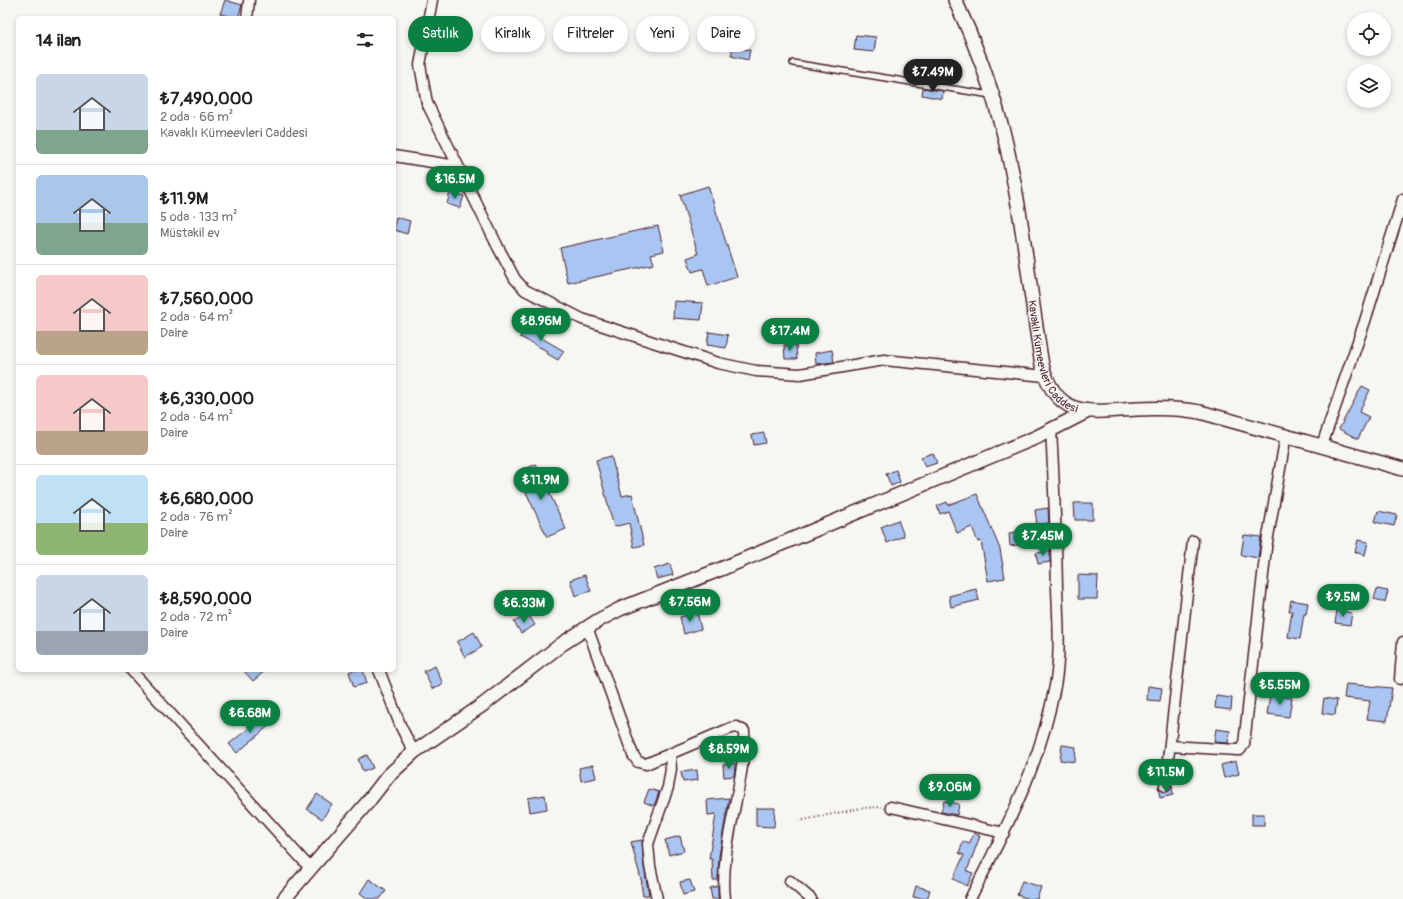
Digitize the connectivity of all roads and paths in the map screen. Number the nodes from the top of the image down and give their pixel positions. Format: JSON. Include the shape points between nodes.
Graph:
{"nodes":[{"id":1,"x":432,"y":0,"type":"edge"},
{"id":2,"x":955,"y":0,"type":"edge"},
{"id":3,"x":249,"y":1,"type":"edge"},
{"id":4,"x":247,"y":16,"type":"edge"},
{"id":5,"x":792,"y":63,"type":"dead end"},
{"id":6,"x":993,"y":96,"type":"junction"},
{"id":7,"x":396,"y":156,"type":"edge"},
{"id":8,"x":457,"y":166,"type":"junction"},
{"id":9,"x":1403,"y":199,"type":"edge"},
{"id":10,"x":1045,"y":376,"type":"junction"},
{"id":11,"x":1086,"y":412,"type":"junction"},
{"id":12,"x":1050,"y":429,"type":"junction"},
{"id":13,"x":1286,"y":435,"type":"junction"},
{"id":14,"x":1322,"y":445,"type":"junction"},
{"id":15,"x":1403,"y":469,"type":"edge"},
{"id":16,"x":1193,"y":542,"type":"dead end"},
{"id":17,"x":587,"y":627,"type":"junction"},
{"id":18,"x":1403,"y":642,"type":"edge"},
{"id":19,"x":133,"y":672,"type":"edge"},
{"id":20,"x":381,"y":672,"type":"edge"},
{"id":21,"x":1400,"y":679,"type":"dead end"},
{"id":22,"x":1170,"y":746,"type":"junction"},
{"id":23,"x":414,"y":752,"type":"junction"},
{"id":24,"x":670,"y":754,"type":"junction"},
{"id":25,"x":1166,"y":786,"type":"dead end"},
{"id":26,"x":891,"y":807,"type":"joint"},
{"id":27,"x":798,"y":821,"type":"dead end"},
{"id":28,"x":1004,"y":833,"type":"junction"},
{"id":29,"x":311,"y":869,"type":"junction"},
{"id":30,"x":790,"y":881,"type":"dead end"},
{"id":31,"x":284,"y":899,"type":"edge"},
{"id":32,"x":657,"y":899,"type":"edge"},
{"id":33,"x":725,"y":899,"type":"edge"},
{"id":34,"x":811,"y":899,"type":"edge"},
{"id":35,"x":970,"y":899,"type":"edge"}],
"edges":[{"from":1,"to":8,"type":"street","via":[[423,42],[420,75],[426,103]]},
{"from":2,"to":6,"type":"street","name":"Kavaklı Kümeevleri Caddesi"},
{"from":3,"to":4,"type":"street"},
{"from":5,"to":6,"type":"lane"},
{"from":6,"to":10,"type":"street","name":"Kavaklı Kümeevleri Caddesi","via":[[1014,186]]},
{"from":7,"to":8,"type":"street"},
{"from":8,"to":10,"type":"street","via":[[519,284],[536,297],[582,319],[718,363],[756,371],[800,374],[884,360]]},
{"from":9,"to":14,"type":"street","via":[[1366,321]]},
{"from":10,"to":11,"type":"street","name":"Kavaklı Kümeevleri Caddesi","via":[[1051,388],[1067,405]]},
{"from":11,"to":12,"type":"street"},
{"from":11,"to":13,"type":"street","name":"Kavaklı Kümeevleri Caddesi","via":[[1182,409]]},
{"from":12,"to":17,"type":"street","via":[[1037,437],[895,497],[620,609]]},
{"from":12,"to":28,"type":"street","via":[[1058,612],[1057,672],[1051,705],[1032,771]]},
{"from":13,"to":14,"type":"street","name":"Kavaklı Kümeevleri Caddesi"},
{"from":13,"to":22,"type":"street","via":[[1266,548],[1244,744],[1240,750]]},
{"from":14,"to":15,"type":"street","name":"Kavaklı Kümeevleri Caddesi"},
{"from":16,"to":22,"type":"street"},
{"from":17,"to":23,"type":"street","via":[[484,704]]},
{"from":17,"to":24,"type":"street","via":[[635,760],[646,764]]},
{"from":18,"to":21,"type":"street"},
{"from":19,"to":29,"type":"street"},
{"from":20,"to":23,"type":"street","via":[[401,727]]},
{"from":22,"to":25,"type":"street"},
{"from":23,"to":29,"type":"street","via":[[388,776]]},
{"from":24,"to":32,"type":"street","via":[[668,787],[648,844]]},
{"from":24,"to":33,"type":"street","via":[[731,728],[737,727],[744,731],[724,871]]},
{"from":26,"to":27,"type":"path","via":[[861,808]]},
{"from":26,"to":28,"type":"street"},
{"from":28,"to":35,"type":"street"},
{"from":29,"to":31,"type":"street"},
{"from":30,"to":34,"type":"street"}]}
